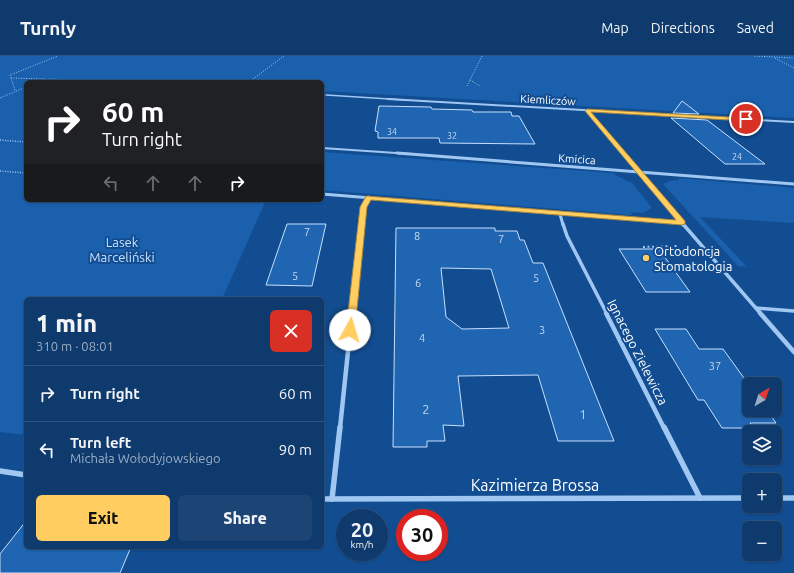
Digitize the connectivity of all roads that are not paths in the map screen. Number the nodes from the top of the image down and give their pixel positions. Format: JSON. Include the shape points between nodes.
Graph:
{"nodes":[{"id":1,"x":326,"y":95,"type":"dead end"},
{"id":2,"x":587,"y":110,"type":"junction"},
{"id":3,"x":794,"y":122,"type":"edge"},
{"id":4,"x":324,"y":148,"type":"edge"},
{"id":5,"x":637,"y":171,"type":"junction"},
{"id":6,"x":794,"y":184,"type":"edge"},
{"id":7,"x":324,"y":194,"type":"edge"},
{"id":8,"x":369,"y":198,"type":"junction"},
{"id":9,"x":560,"y":214,"type":"junction"},
{"id":10,"x":682,"y":223,"type":"junction"},
{"id":11,"x":756,"y":308,"type":"junction"},
{"id":12,"x":794,"y":311,"type":"edge"},
{"id":13,"x":794,"y":352,"type":"edge"},
{"id":14,"x":0,"y":471,"type":"edge"},
{"id":15,"x":24,"y":475,"type":"edge"},
{"id":16,"x":700,"y":498,"type":"junction"},
{"id":17,"x":742,"y":498,"type":"edge"},
{"id":18,"x":782,"y":498,"type":"edge"},
{"id":19,"x":794,"y":498,"type":"edge"},
{"id":20,"x":324,"y":499,"type":"edge"},
{"id":21,"x":332,"y":499,"type":"junction"}],
"edges":[{"from":1,"to":2,"type":"street","name":"Kiemliczów"},
{"from":2,"to":3,"type":"street","name":"Kiemliczów"},
{"from":2,"to":5,"type":"street"},
{"from":4,"to":5,"type":"street","name":"Kmicica"},
{"from":5,"to":6,"type":"street","name":"Kmicica"},
{"from":5,"to":10,"type":"street"},
{"from":7,"to":8,"type":"street"},
{"from":8,"to":9,"type":"street"},
{"from":8,"to":21,"type":"street","via":[[364,207]]},
{"from":9,"to":10,"type":"street"},
{"from":9,"to":16,"type":"street","name":"Ignacego Zielewicza","via":[[567,236]]},
{"from":10,"to":11,"type":"street"},
{"from":11,"to":12,"type":"street"},
{"from":11,"to":13,"type":"street"},
{"from":14,"to":15,"type":"street"},
{"from":16,"to":17,"type":"street","name":"Kazimierza Brossa"},
{"from":16,"to":21,"type":"street","name":"Kazimierza Brossa"},
{"from":18,"to":19,"type":"street"},
{"from":20,"to":21,"type":"street","name":"Kazimierza Brossa"}]}
